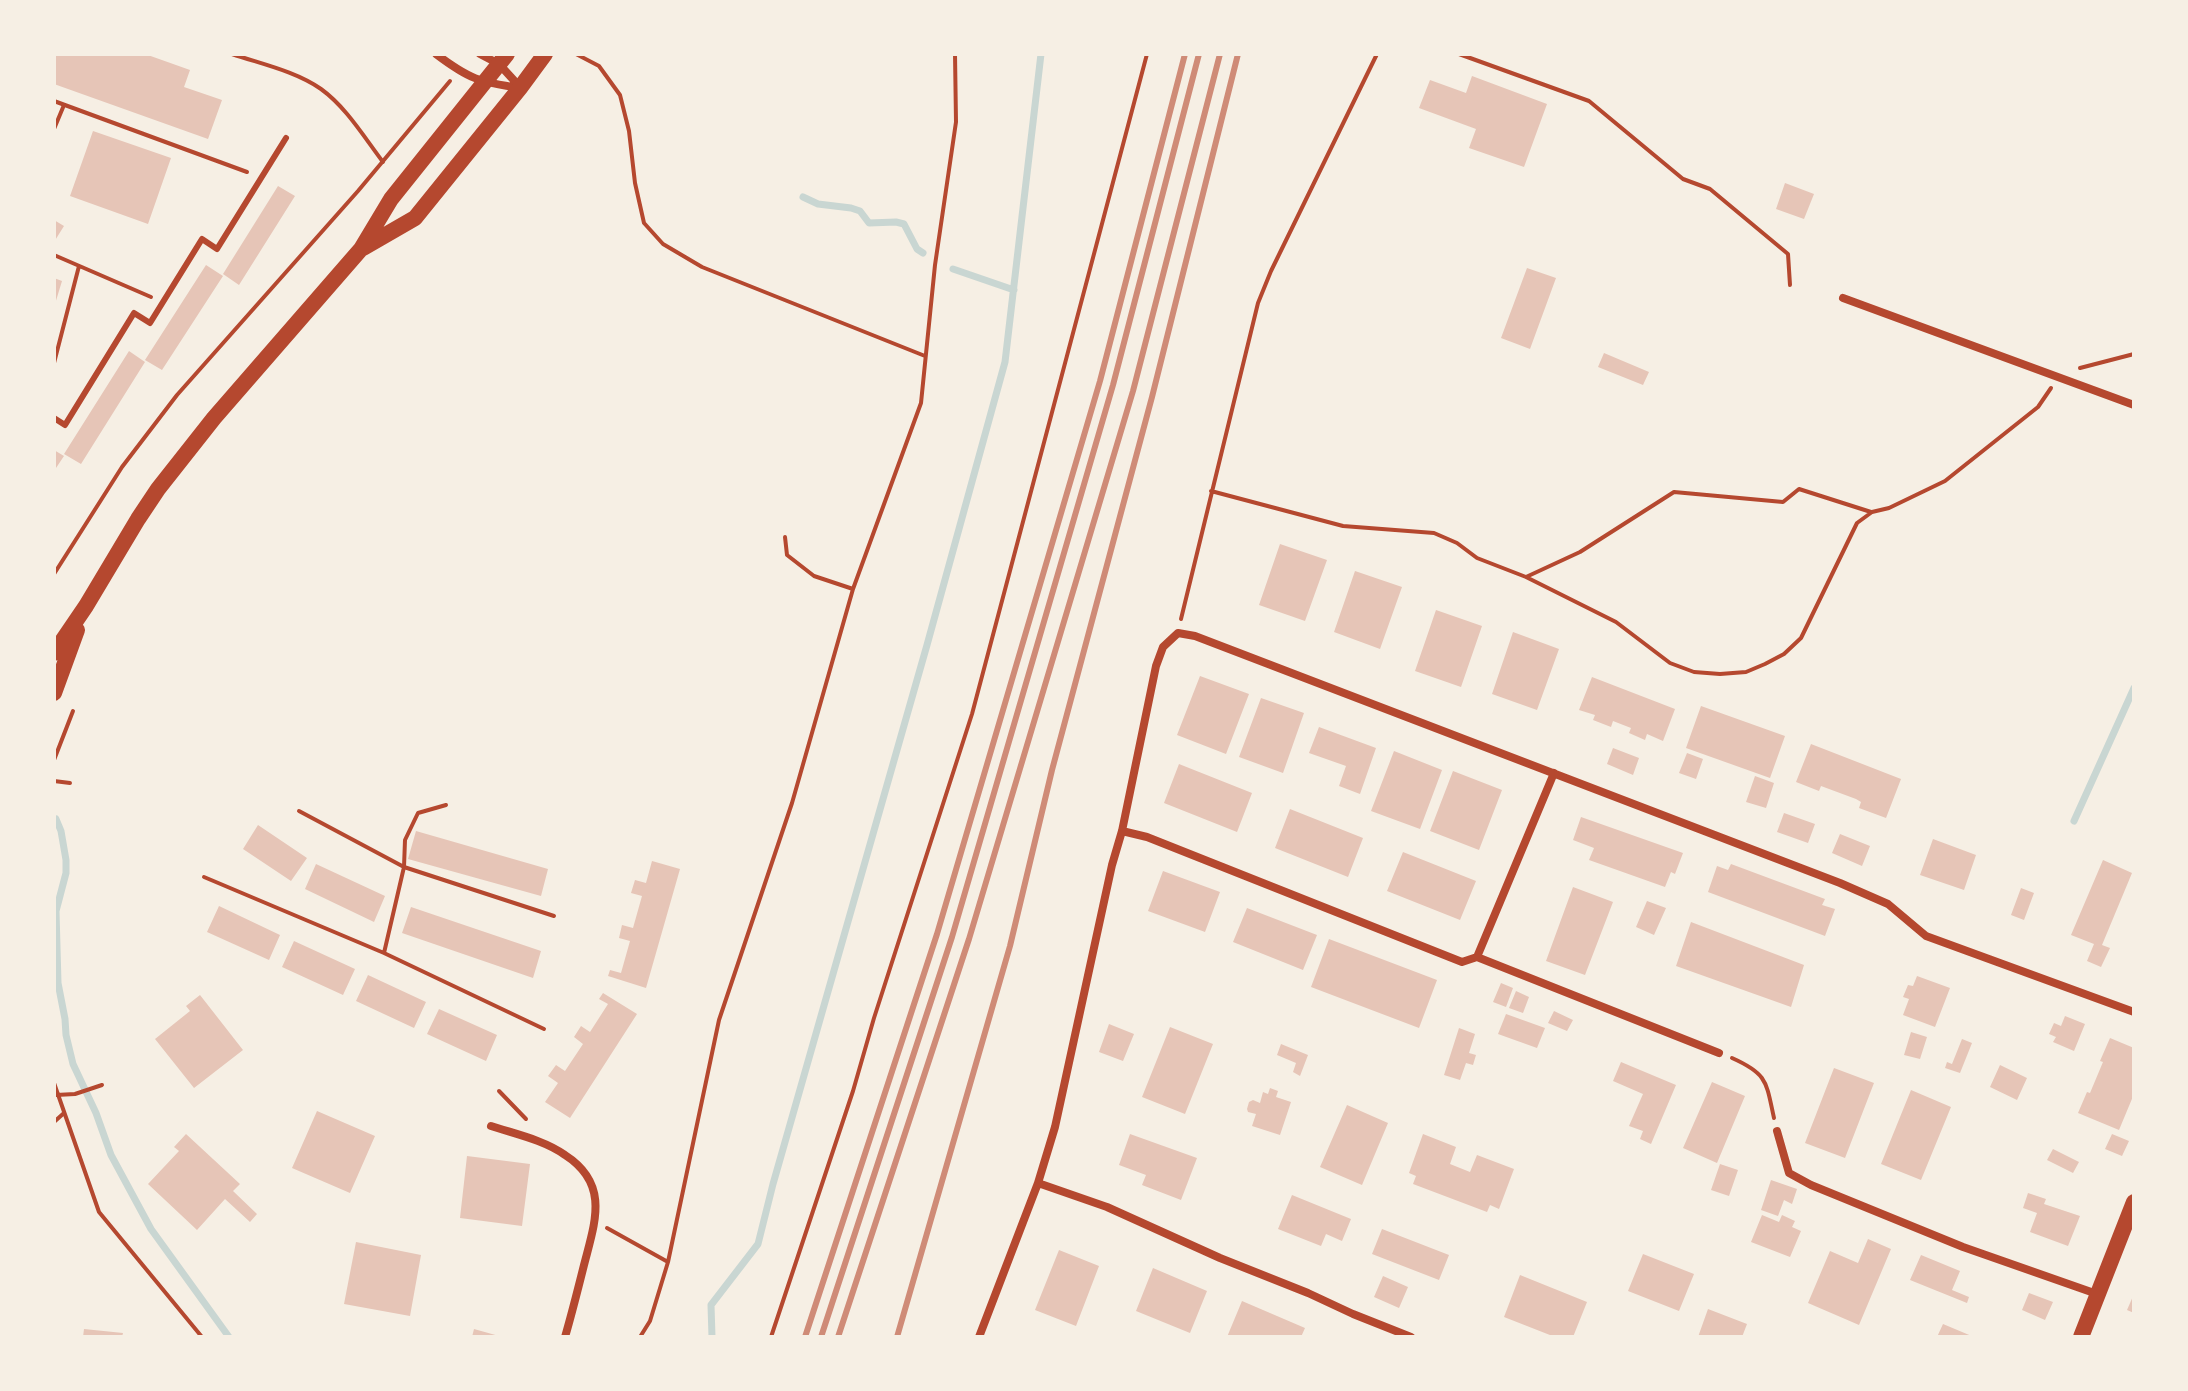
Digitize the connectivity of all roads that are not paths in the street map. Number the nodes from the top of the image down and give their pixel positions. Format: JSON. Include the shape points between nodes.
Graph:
{"nodes":[{"id":1,"x":436,"y":54,"type":"edge"},
{"id":2,"x":480,"y":54,"type":"edge"},
{"id":3,"x":545,"y":54,"type":"edge"},
{"id":4,"x":503,"y":59,"type":"edge"},
{"id":5,"x":484,"y":83,"type":"junction"},
{"id":6,"x":520,"y":88,"type":"junction"},
{"id":7,"x":286,"y":138,"type":"dead end"},
{"id":8,"x":361,"y":249,"type":"junction"},
{"id":9,"x":1843,"y":298,"type":"dead end"},
{"id":10,"x":2134,"y":405,"type":"edge"},
{"id":11,"x":54,"y":418,"type":"edge"},
{"id":12,"x":86,"y":606,"type":"junction"},
{"id":13,"x":54,"y":653,"type":"edge"},
{"id":14,"x":54,"y":693,"type":"edge"},
{"id":15,"x":1554,"y":773,"type":"junction"},
{"id":16,"x":1122,"y":831,"type":"junction"},
{"id":17,"x":1477,"y":957,"type":"junction"},
{"id":18,"x":2134,"y":1011,"type":"edge"},
{"id":19,"x":1719,"y":1053,"type":"road end"},
{"id":20,"x":491,"y":1126,"type":"dead end"},
{"id":21,"x":1777,"y":1131,"type":"road end"},
{"id":22,"x":1038,"y":1183,"type":"junction"},
{"id":23,"x":2134,"y":1202,"type":"edge"},
{"id":24,"x":2097,"y":1294,"type":"junction"},
{"id":25,"x":565,"y":1337,"type":"edge"},
{"id":26,"x":979,"y":1337,"type":"edge"},
{"id":27,"x":1411,"y":1337,"type":"edge"},
{"id":28,"x":2081,"y":1337,"type":"edge"}],
"edges":[{"from":1,"to":5,"type":"street"},
{"from":2,"to":4,"type":"street"},
{"from":3,"to":6,"type":"main road"},
{"from":4,"to":5,"type":"main road"},
{"from":4,"to":6,"type":"street"},
{"from":5,"to":6,"type":"street"},
{"from":5,"to":8,"type":"main road","via":[[391,199]]},
{"from":6,"to":8,"type":"main road","via":[[415,218]]},
{"from":7,"to":11,"type":"lane","via":[[217,249],[202,239],[150,323],[134,313],[65,425]]},
{"from":8,"to":12,"type":"main road","via":[[158,489]]},
{"from":9,"to":10,"type":"street"},
{"from":12,"to":13,"type":"main road"},
{"from":12,"to":14,"type":"main road"},
{"from":15,"to":16,"type":"street","via":[[1178,633],[1163,647],[1156,666]]},
{"from":15,"to":17,"type":"street"},
{"from":15,"to":18,"type":"street","via":[[1871,895],[1926,936]]},
{"from":16,"to":17,"type":"street","via":[[1462,962]]},
{"from":16,"to":22,"type":"street"},
{"from":17,"to":19,"type":"street"},
{"from":20,"to":25,"type":"street","via":[[565,1155],[591,1182],[596,1218]]},
{"from":21,"to":24,"type":"street","via":[[1789,1173],[1811,1185]]},
{"from":22,"to":26,"type":"street"},
{"from":22,"to":27,"type":"street","via":[[1107,1207]]},
{"from":23,"to":24,"type":"main road"},
{"from":24,"to":28,"type":"main road"}]}
